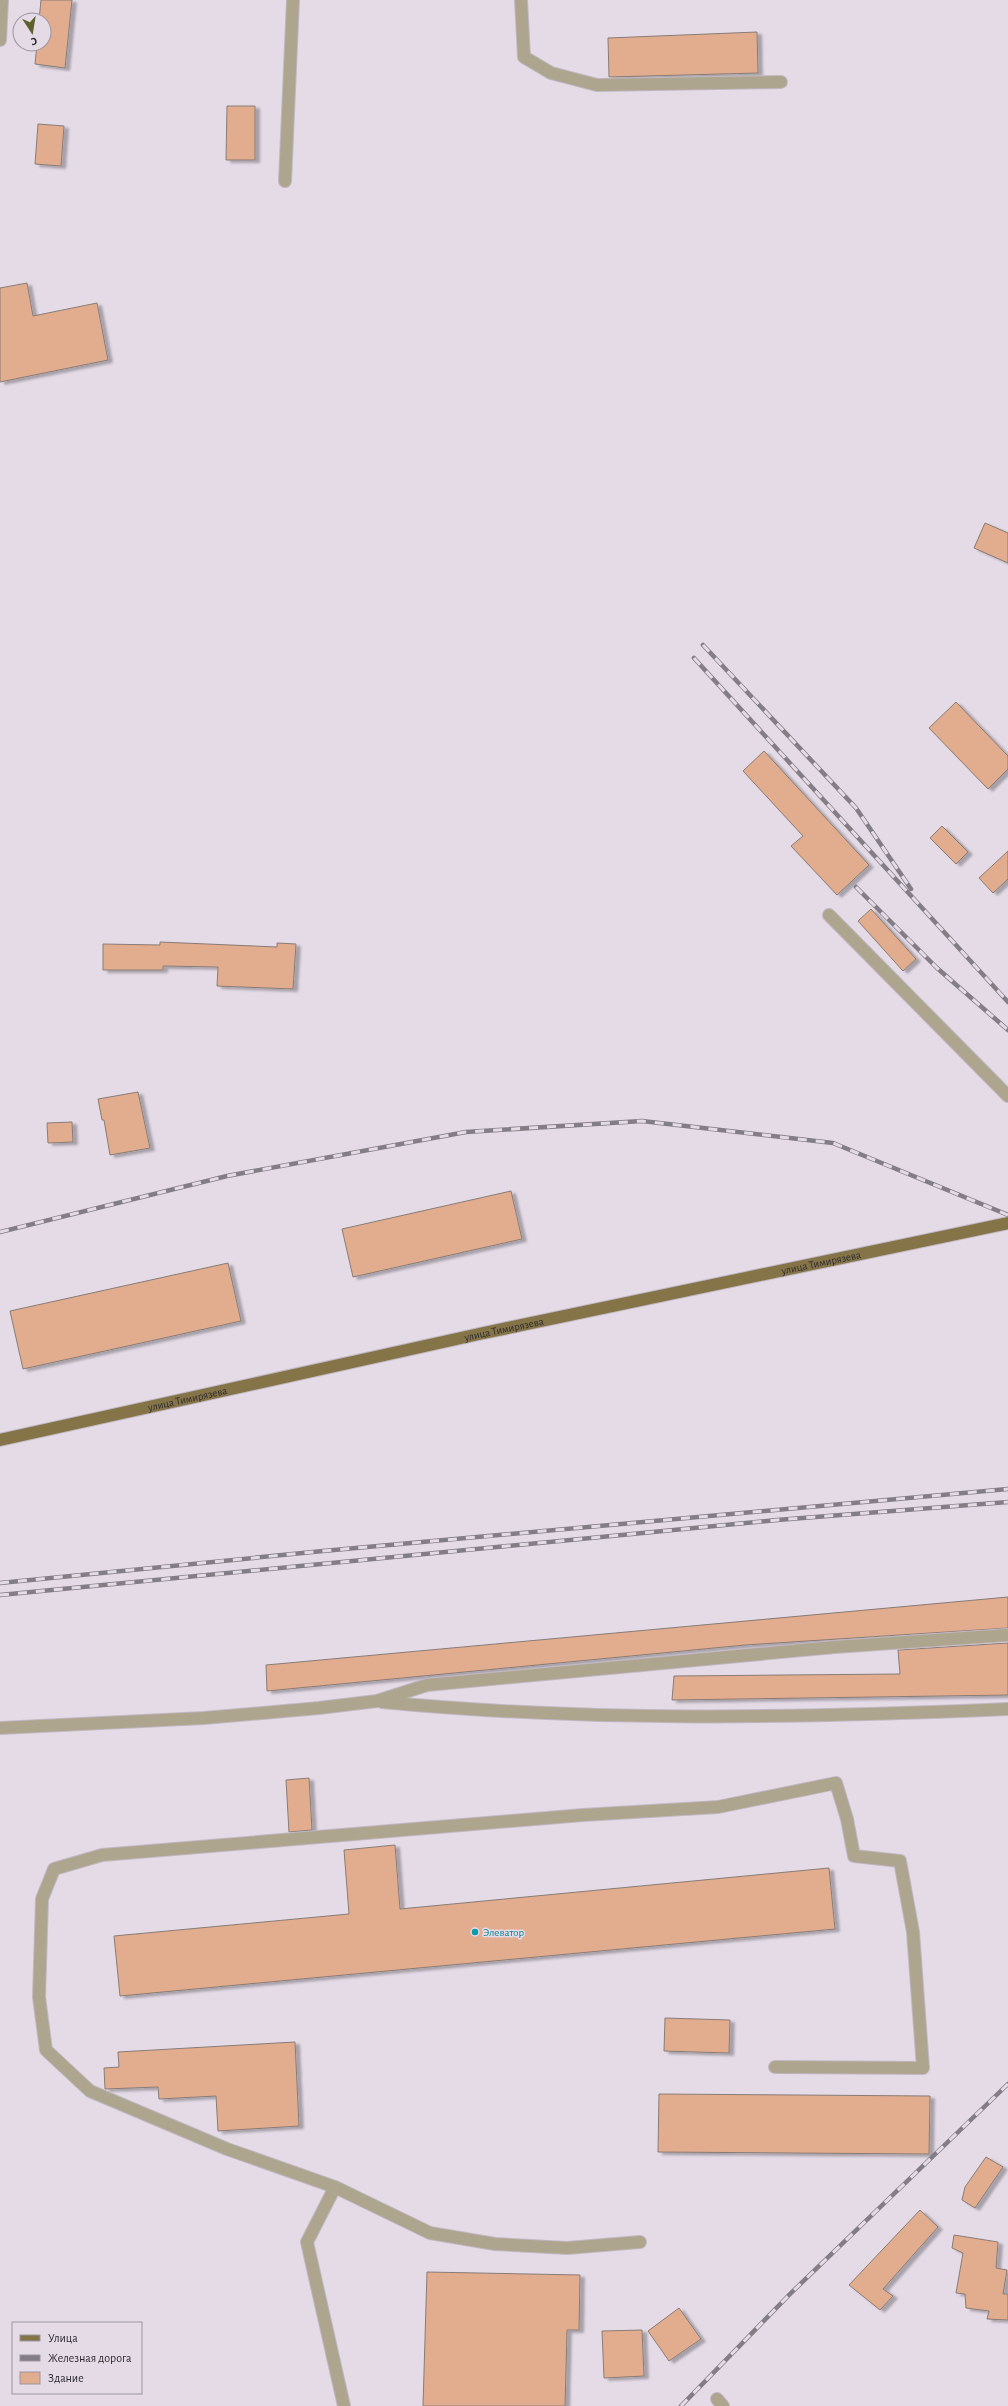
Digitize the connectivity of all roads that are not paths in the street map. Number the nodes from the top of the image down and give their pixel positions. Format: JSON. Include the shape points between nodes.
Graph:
{"nodes":[{"id":1,"x":2,"y":0,"type":"edge"},
{"id":2,"x":293,"y":0,"type":"edge"},
{"id":3,"x":521,"y":0,"type":"edge"},
{"id":4,"x":0,"y":40,"type":"edge"},
{"id":5,"x":781,"y":82,"type":"dead end"},
{"id":6,"x":286,"y":181,"type":"dead end"},
{"id":7,"x":829,"y":915,"type":"dead end"},
{"id":8,"x":1008,"y":1096,"type":"edge"},
{"id":9,"x":1008,"y":1223,"type":"edge"},
{"id":10,"x":0,"y":1440,"type":"edge"},
{"id":11,"x":1008,"y":1635,"type":"edge"},
{"id":12,"x":377,"y":1702,"type":"junction"},
{"id":13,"x":1008,"y":1709,"type":"edge"},
{"id":14,"x":0,"y":1728,"type":"edge"},
{"id":15,"x":775,"y":2067,"type":"dead end"},
{"id":16,"x":335,"y":2188,"type":"junction"},
{"id":17,"x":640,"y":2242,"type":"dead end"},
{"id":18,"x":344,"y":2406,"type":"edge"}],
"edges":[{"from":1,"to":4,"type":"street"},
{"from":2,"to":6,"type":"street"},
{"from":3,"to":5,"type":"street","via":[[524,57],[551,73],[598,85]]},
{"from":7,"to":8,"type":"street"},
{"from":9,"to":10,"type":"main road","name":"улица Тимирязева","via":[[479,1334]]},
{"from":11,"to":12,"type":"street","via":[[835,1647],[427,1686]]},
{"from":12,"to":13,"type":"street","via":[[470,1711],[602,1716],[894,1714]]},
{"from":12,"to":14,"type":"street","via":[[204,1718]]},
{"from":15,"to":16,"type":"street","via":[[923,2068],[913,1932],[900,1861],[854,1856],[847,1819],[836,1784],[718,1807],[583,1814],[102,1855],[54,1869],[42,1899],[39,1997],[46,2050],[90,2091],[227,2149]]},
{"from":16,"to":17,"type":"street","via":[[430,2233],[495,2244],[567,2248]]},
{"from":16,"to":18,"type":"street","via":[[307,2242]]}]}
